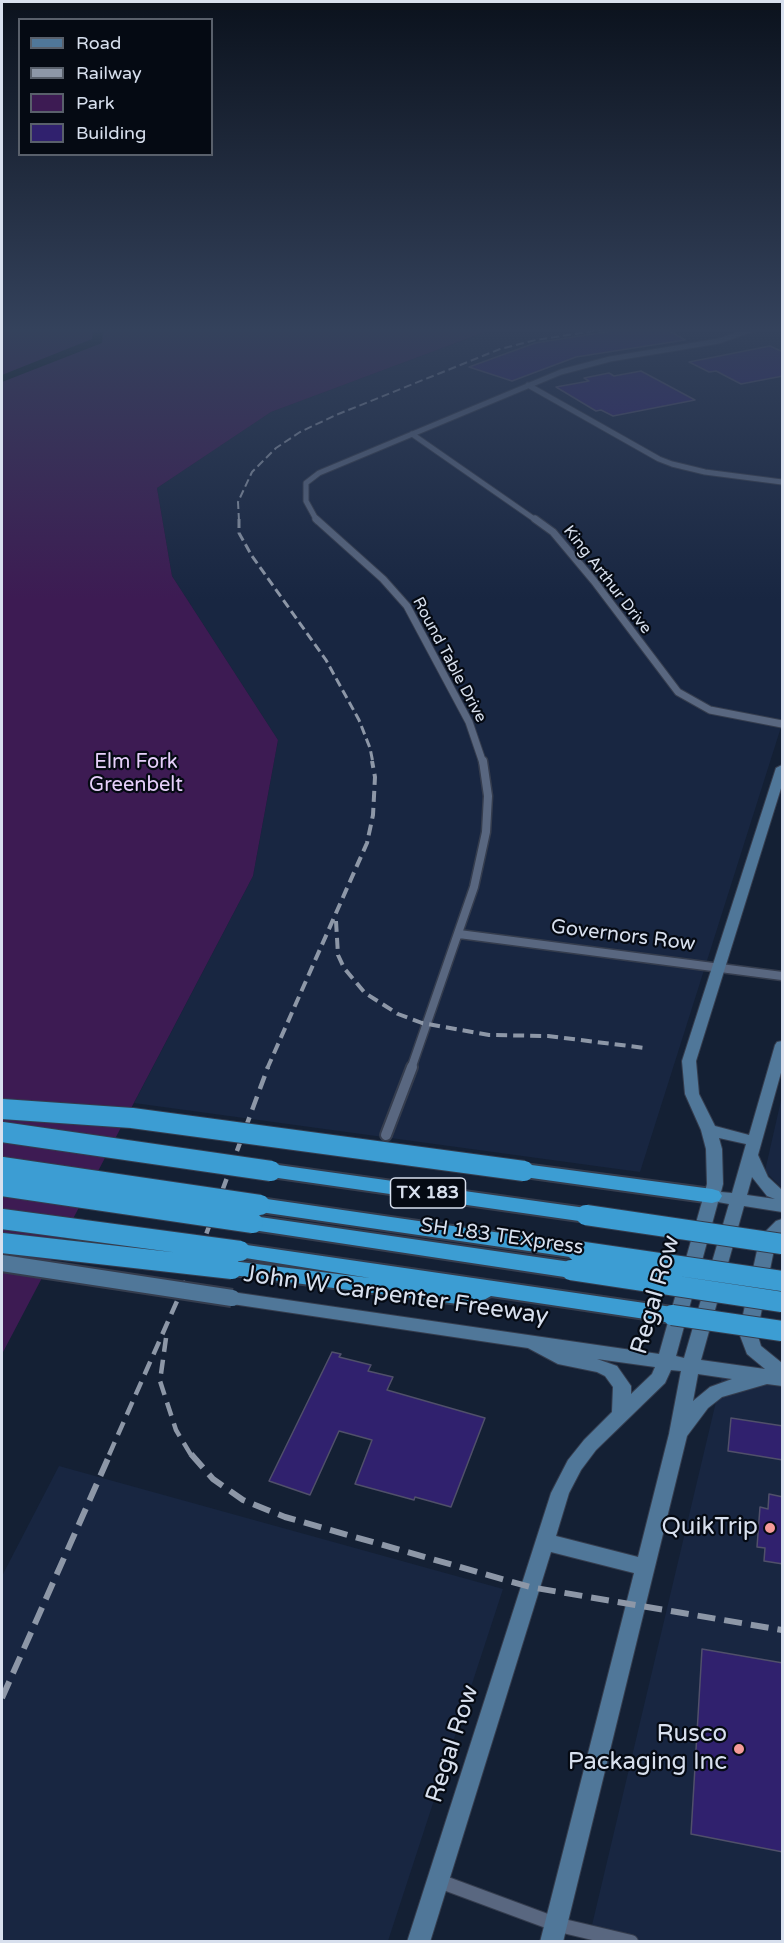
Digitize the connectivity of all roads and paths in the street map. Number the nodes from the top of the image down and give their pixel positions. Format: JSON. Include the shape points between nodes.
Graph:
{"nodes":[{"id":1,"x":448,"y":419,"type":"edge"},
{"id":2,"x":588,"y":419,"type":"edge"},
{"id":3,"x":412,"y":434,"type":"junction"},
{"id":4,"x":783,"y":482,"type":"edge"},
{"id":5,"x":783,"y":724,"type":"edge"},
{"id":6,"x":783,"y":768,"type":"edge"},
{"id":7,"x":459,"y":934,"type":"junction"},
{"id":8,"x":720,"y":966,"type":"junction"},
{"id":9,"x":783,"y":976,"type":"edge"},
{"id":10,"x":783,"y":1045,"type":"edge"},
{"id":11,"x":2,"y":1109,"type":"edge"},
{"id":12,"x":710,"y":1130,"type":"junction"},
{"id":13,"x":2,"y":1132,"type":"edge"},
{"id":14,"x":386,"y":1135,"type":"dead end"},
{"id":15,"x":752,"y":1149,"type":"junction"},
{"id":16,"x":2,"y":1167,"type":"edge"},
{"id":17,"x":2,"y":1186,"type":"edge"},
{"id":18,"x":712,"y":1196,"type":"junction"},
{"id":19,"x":783,"y":1196,"type":"edge"},
{"id":20,"x":739,"y":1200,"type":"junction"},
{"id":21,"x":783,"y":1206,"type":"edge"},
{"id":22,"x":257,"y":1214,"type":"junction"},
{"id":23,"x":2,"y":1219,"type":"edge"},
{"id":24,"x":783,"y":1225,"type":"edge"},
{"id":25,"x":2,"y":1243,"type":"edge"},
{"id":26,"x":783,"y":1244,"type":"edge"},
{"id":27,"x":236,"y":1260,"type":"junction"},
{"id":28,"x":574,"y":1260,"type":"junction"},
{"id":29,"x":2,"y":1263,"type":"edge"},
{"id":30,"x":783,"y":1281,"type":"edge"},
{"id":31,"x":783,"y":1302,"type":"edge"},
{"id":32,"x":783,"y":1330,"type":"edge"},
{"id":33,"x":527,"y":1340,"type":"junction"},
{"id":34,"x":666,"y":1361,"type":"junction"},
{"id":35,"x":691,"y":1365,"type":"junction"},
{"id":36,"x":780,"y":1376,"type":"edge"},
{"id":37,"x":621,"y":1415,"type":"junction"},
{"id":38,"x":678,"y":1434,"type":"junction"},
{"id":39,"x":545,"y":1542,"type":"junction"},
{"id":40,"x":644,"y":1567,"type":"junction"},
{"id":41,"x":437,"y":1880,"type":"junction"},
{"id":42,"x":553,"y":1933,"type":"edge"},
{"id":43,"x":418,"y":1941,"type":"edge"},
{"id":44,"x":631,"y":1941,"type":"edge"}],
"edges":[{"from":1,"to":3,"type":"street","name":"Round Table Drive"},
{"from":2,"to":4,"type":"street","via":[[665,462],[705,472]]},
{"from":3,"to":5,"type":"street","name":"King Arthur Drive","via":[[553,532],[678,692],[710,710]]},
{"from":3,"to":7,"type":"street","name":"Round Table Drive","via":[[314,476],[306,483],[305,498],[318,522],[403,601],[478,744],[488,788],[486,831]]},
{"from":6,"to":8,"type":"main road","name":"Regal Row"},
{"from":7,"to":8,"type":"street","name":"Governors Row"},
{"from":7,"to":14,"type":"street","name":"Round Table Drive"},
{"from":8,"to":9,"type":"street","name":"Governors Row"},
{"from":8,"to":12,"type":"main road","name":"Regal Row","via":[[689,1061],[692,1094]]},
{"from":10,"to":15,"type":"main road"},
{"from":11,"to":18,"type":"highway","bridge":true,"via":[[132,1118]]},
{"from":12,"to":15,"type":"main road"},
{"from":12,"to":18,"type":"main road","name":"Regal Row","via":[[715,1170]]},
{"from":13,"to":26,"type":"highway","number":"TX 183","bridge":true},
{"from":15,"to":19,"type":"main road","via":[[761,1180]]},
{"from":15,"to":20,"type":"main road"},
{"from":16,"to":22,"type":"highway","name":"SH 183 TEXpress","bridge":true},
{"from":17,"to":22,"type":"highway","name":"SH 183 TEXpress","bridge":true},
{"from":18,"to":20,"type":"main road"},
{"from":18,"to":34,"type":"main road","name":"Regal Row"},
{"from":20,"to":21,"type":"main road"},
{"from":20,"to":35,"type":"main road"},
{"from":22,"to":28,"type":"highway","name":"SH 183 TEXpress"},
{"from":23,"to":27,"type":"highway","name":"John W Carpenter Freeway","bridge":true},
{"from":24,"to":36,"type":"main road","via":[[768,1237],[748,1333],[753,1349]]},
{"from":25,"to":27,"type":"highway","bridge":true},
{"from":27,"to":32,"type":"highway","name":"John W Carpenter Freeway","bridge":true,"via":[[458,1296],[513,1292]]},
{"from":28,"to":30,"type":"highway","name":"SH 183 TEXpress","bridge":true},
{"from":28,"to":31,"type":"highway","name":"SH 183 TEXpress","bridge":true},
{"from":29,"to":33,"type":"main road","name":"John W Carpenter Freeway","bridge":true},
{"from":33,"to":34,"type":"main road","name":"John W Carpenter Freeway"},
{"from":33,"to":37,"type":"main road","via":[[553,1355],[610,1371],[622,1386]]},
{"from":34,"to":35,"type":"main road","name":"John W Carpenter Freeway"},
{"from":34,"to":37,"type":"main road","name":"Regal Row","via":[[659,1378]]},
{"from":35,"to":36,"type":"main road","name":"John W Carpenter Freeway"},
{"from":35,"to":38,"type":"main road"},
{"from":36,"to":38,"type":"main road","via":[[716,1392],[702,1403]]},
{"from":37,"to":39,"type":"main road","name":"Regal Row","via":[[574,1465],[560,1493]]},
{"from":38,"to":40,"type":"main road"},
{"from":39,"to":40,"type":"main road"},
{"from":39,"to":41,"type":"main road","name":"Regal Row"},
{"from":40,"to":42,"type":"main road"},
{"from":41,"to":42,"type":"street"},
{"from":41,"to":43,"type":"main road","name":"Regal Row"},
{"from":42,"to":44,"type":"street"}]}
